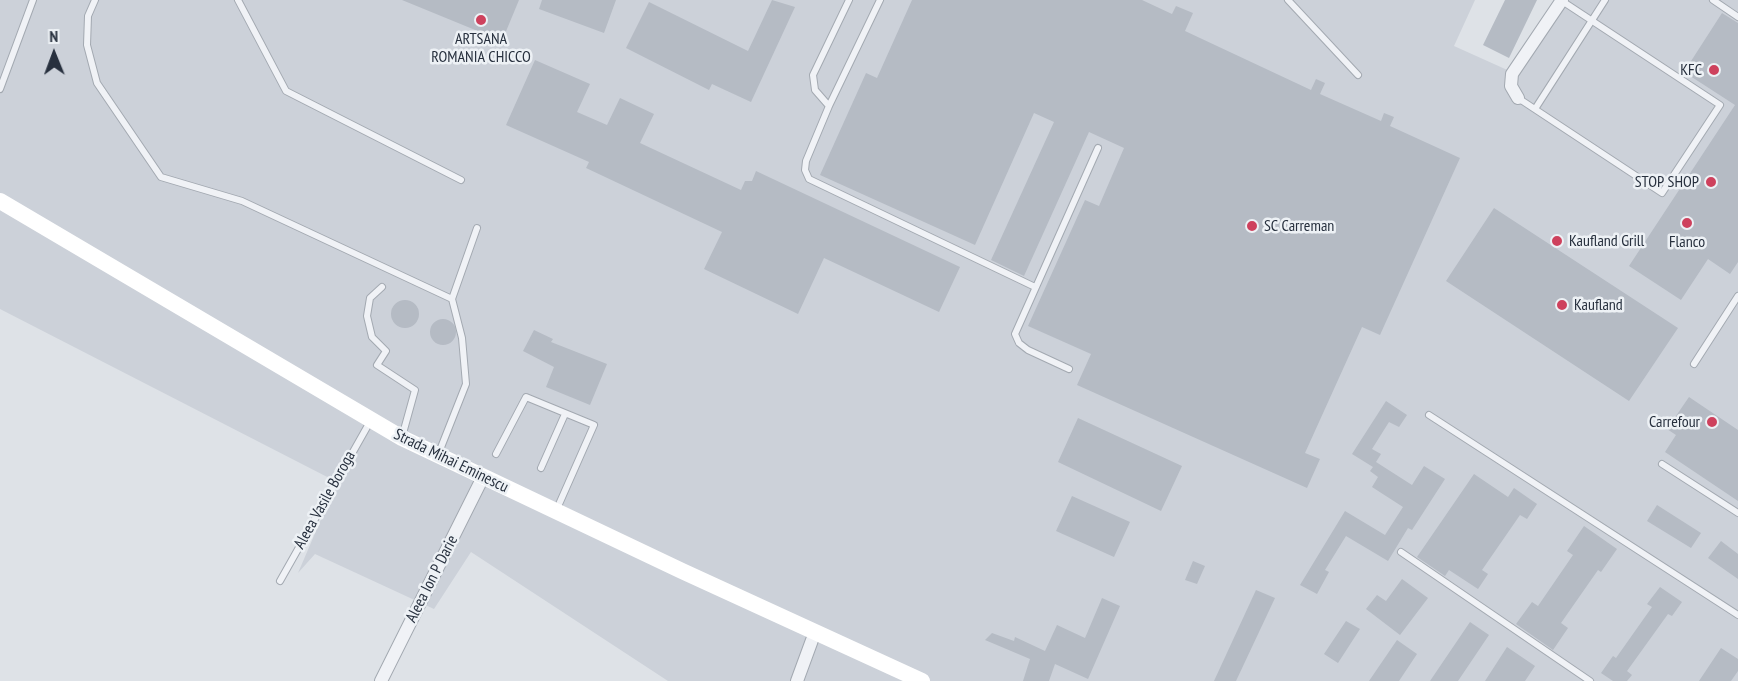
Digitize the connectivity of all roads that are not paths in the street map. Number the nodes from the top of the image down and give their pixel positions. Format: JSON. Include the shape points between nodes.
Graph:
{"nodes":[{"id":1,"x":33,"y":0,"type":"edge"},
{"id":2,"x":95,"y":0,"type":"edge"},
{"id":3,"x":238,"y":0,"type":"edge"},
{"id":4,"x":849,"y":0,"type":"edge"},
{"id":5,"x":880,"y":0,"type":"edge"},
{"id":6,"x":1288,"y":0,"type":"edge"},
{"id":7,"x":1562,"y":0,"type":"edge"},
{"id":8,"x":1605,"y":0,"type":"edge"},
{"id":9,"x":1713,"y":0,"type":"edge"},
{"id":10,"x":1738,"y":17,"type":"edge"},
{"id":11,"x":1592,"y":21,"type":"junction"},
{"id":12,"x":1358,"y":75,"type":"dead end"},
{"id":13,"x":0,"y":89,"type":"edge"},
{"id":14,"x":1518,"y":98,"type":"joint"},
{"id":15,"x":829,"y":106,"type":"junction"},
{"id":16,"x":1535,"y":109,"type":"junction"},
{"id":17,"x":1098,"y":148,"type":"dead end"},
{"id":18,"x":461,"y":180,"type":"dead end"},
{"id":19,"x":0,"y":201,"type":"edge"},
{"id":20,"x":477,"y":228,"type":"dead end"},
{"id":21,"x":1035,"y":286,"type":"junction"},
{"id":22,"x":382,"y":287,"type":"dead end"},
{"id":23,"x":1738,"y":296,"type":"edge"},
{"id":24,"x":452,"y":299,"type":"junction"},
{"id":25,"x":1694,"y":364,"type":"dead end"},
{"id":26,"x":1069,"y":369,"type":"dead end"},
{"id":27,"x":566,"y":414,"type":"junction"},
{"id":28,"x":1429,"y":415,"type":"dead end"},
{"id":29,"x":371,"y":419,"type":"junction"},
{"id":30,"x":402,"y":438,"type":"junction"},
{"id":31,"x":496,"y":454,"type":"dead end"},
{"id":32,"x":438,"y":456,"type":"junction"},
{"id":33,"x":1662,"y":464,"type":"dead end"},
{"id":34,"x":541,"y":468,"type":"dead end"},
{"id":35,"x":483,"y":477,"type":"junction"},
{"id":36,"x":556,"y":512,"type":"junction"},
{"id":37,"x":1738,"y":513,"type":"edge"},
{"id":38,"x":1401,"y":552,"type":"dead end"},
{"id":39,"x":280,"y":581,"type":"dead end"},
{"id":40,"x":1738,"y":615,"type":"edge"},
{"id":41,"x":815,"y":632,"type":"junction"},
{"id":42,"x":381,"y":681,"type":"edge"},
{"id":43,"x":797,"y":681,"type":"edge"},
{"id":44,"x":922,"y":681,"type":"edge"},
{"id":45,"x":1590,"y":681,"type":"edge"}],
"edges":[{"from":1,"to":13,"type":"lane"},
{"from":2,"to":24,"type":"lane","via":[[88,16],[87,45],[97,83],[161,177],[242,201]]},
{"from":3,"to":18,"type":"lane","via":[[286,91]]},
{"from":4,"to":15,"type":"lane","via":[[813,75],[815,90]]},
{"from":5,"to":15,"type":"lane"},
{"from":6,"to":12,"type":"lane"},
{"from":7,"to":11,"type":"lane"},
{"from":7,"to":14,"type":"street","via":[[1512,74],[1511,86]]},
{"from":8,"to":11,"type":"lane"},
{"from":9,"to":10,"type":"lane"},
{"from":11,"to":16,"type":"lane"},
{"from":11,"to":16,"type":"lane","via":[[1720,105],[1662,193]]},
{"from":14,"to":16,"type":"lane"},
{"from":15,"to":21,"type":"lane","via":[[806,161],[809,180]]},
{"from":17,"to":21,"type":"lane"},
{"from":19,"to":29,"type":"street","name":"Strada Mihai Eminescu"},
{"from":20,"to":24,"type":"lane"},
{"from":21,"to":26,"type":"lane","via":[[1015,334],[1018,344]]},
{"from":22,"to":30,"type":"lane","via":[[369,298],[367,316],[372,337],[386,351],[377,365],[415,390]]},
{"from":23,"to":25,"type":"lane"},
{"from":24,"to":32,"type":"lane","via":[[462,338],[466,384]]},
{"from":27,"to":31,"type":"lane","via":[[526,397]]},
{"from":27,"to":34,"type":"lane"},
{"from":27,"to":36,"type":"lane","via":[[594,425]]},
{"from":28,"to":40,"type":"lane"},
{"from":29,"to":30,"type":"street","name":"Strada Mihai Eminescu"},
{"from":29,"to":39,"type":"lane","name":"Aleea Vasile Boroga"},
{"from":30,"to":32,"type":"street","name":"Strada Mihai Eminescu"},
{"from":32,"to":35,"type":"street","name":"Strada Mihai Eminescu"},
{"from":33,"to":37,"type":"lane"},
{"from":35,"to":36,"type":"street","name":"Strada Mihai Eminescu"},
{"from":35,"to":42,"type":"street","name":"Aleea Ion P Darie"},
{"from":36,"to":41,"type":"street","name":"Strada Mihai Eminescu"},
{"from":38,"to":45,"type":"lane"},
{"from":41,"to":43,"type":"street"},
{"from":41,"to":44,"type":"street","name":"Strada Mihai Eminescu"}]}
